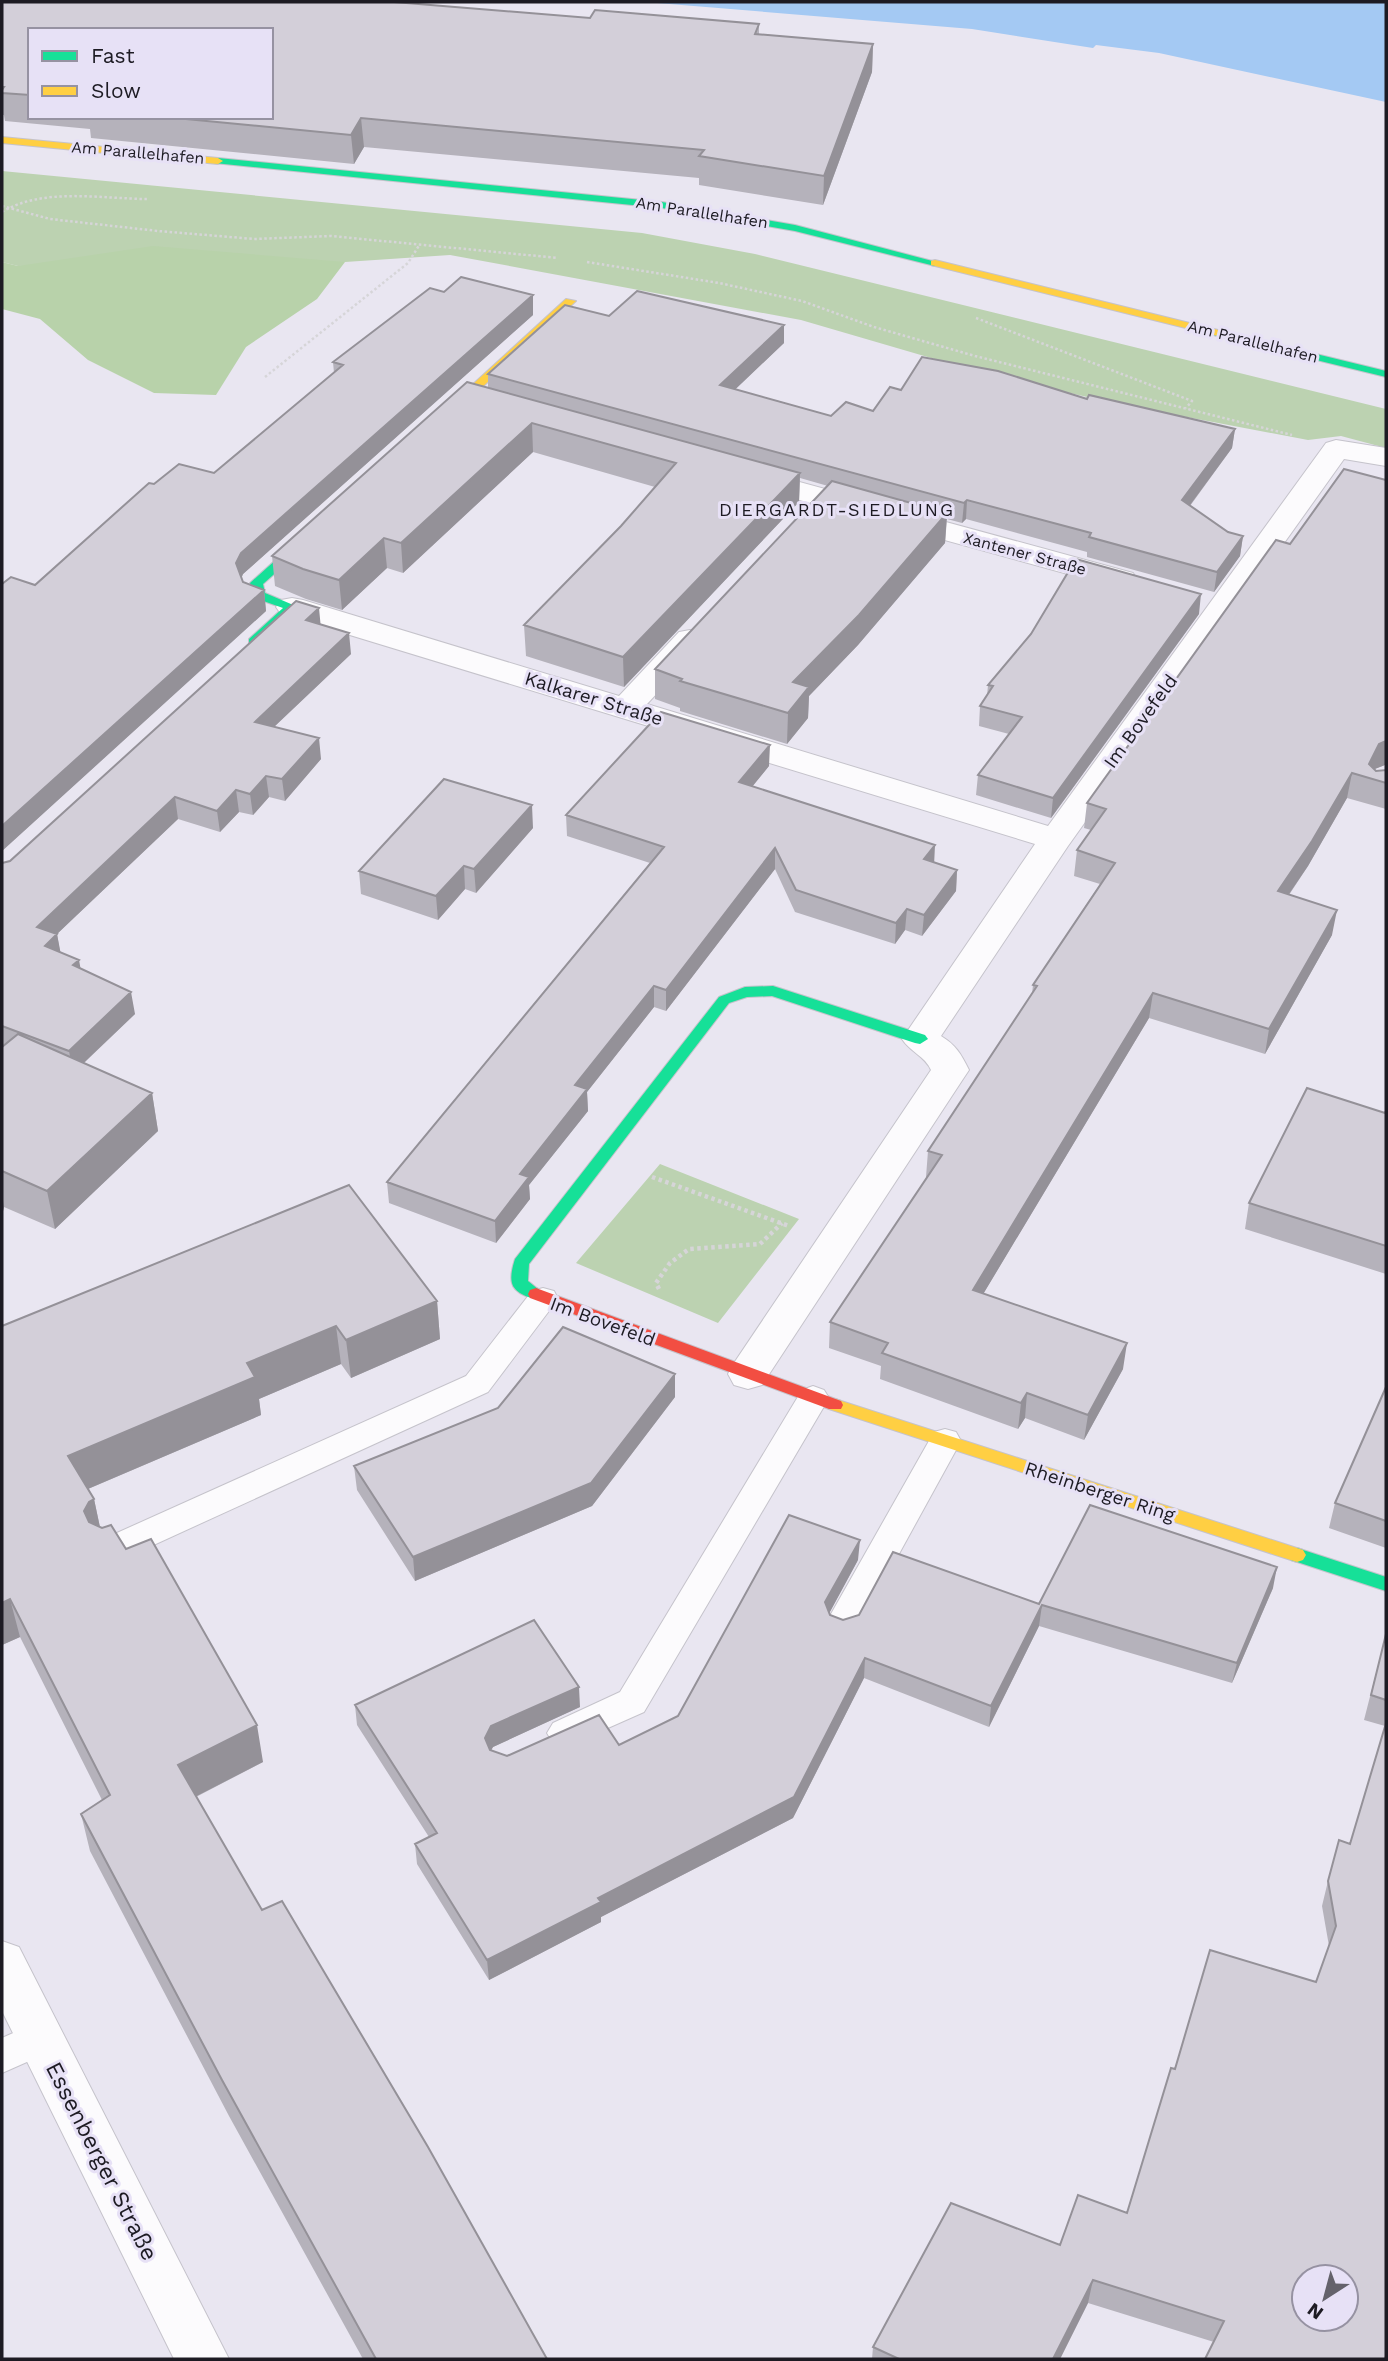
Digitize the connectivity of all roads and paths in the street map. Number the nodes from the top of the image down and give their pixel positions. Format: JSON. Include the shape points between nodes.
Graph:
{"nodes":[{"id":1,"x":2,"y":139,"type":"edge"},
{"id":2,"x":156,"y":199,"type":"dead end"},
{"id":3,"x":4,"y":207,"type":"edge"},
{"id":4,"x":2,"y":212,"type":"edge"},
{"id":5,"x":420,"y":244,"type":"junction"},
{"id":6,"x":569,"y":260,"type":"dead end"},
{"id":7,"x":582,"y":261,"type":"dead end"},
{"id":8,"x":570,"y":301,"type":"dead end"},
{"id":9,"x":972,"y":317,"type":"dead end"},
{"id":10,"x":1386,"y":374,"type":"edge"},
{"id":11,"x":265,"y":377,"type":"dead end"},
{"id":12,"x":1186,"y":408,"type":"junction"},
{"id":13,"x":422,"y":435,"type":"edge"},
{"id":14,"x":1336,"y":449,"type":"junction"},
{"id":15,"x":1386,"y":457,"type":"edge"},
{"id":16,"x":717,"y":468,"type":"edge"},
{"id":17,"x":329,"y":519,"type":"edge"},
{"id":18,"x":1142,"y":585,"type":"edge"},
{"id":19,"x":292,"y":607,"type":"junction"},
{"id":20,"x":710,"y":617,"type":"edge"},
{"id":21,"x":242,"y":653,"type":"edge"},
{"id":22,"x":626,"y":707,"type":"junction"},
{"id":23,"x":1056,"y":839,"type":"junction"},
{"id":24,"x":920,"y":1039,"type":"junction"},
{"id":25,"x":602,"y":1158,"type":"junction"},
{"id":26,"x":782,"y":1223,"type":"junction"},
{"id":27,"x":835,"y":1243,"type":"junction"},
{"id":28,"x":543,"y":1299,"type":"junction"},
{"id":29,"x":639,"y":1334,"type":"junction"},
{"id":30,"x":748,"y":1374,"type":"junction"},
{"id":31,"x":813,"y":1398,"type":"junction"},
{"id":32,"x":945,"y":1441,"type":"junction"},
{"id":33,"x":111,"y":1550,"type":"edge"},
{"id":34,"x":1386,"y":1584,"type":"edge"},
{"id":35,"x":843,"y":1624,"type":"edge"},
{"id":36,"x":532,"y":1748,"type":"edge"},
{"id":37,"x":2,"y":1962,"type":"edge"},
{"id":38,"x":21,"y":2047,"type":"edge"},
{"id":39,"x":202,"y":2359,"type":"edge"}],
"edges":[{"from":1,"to":10,"type":"street","name":"Am Parallelhafen","via":[[662,205],[795,228]]},
{"from":2,"to":3,"type":"path","via":[[41,199]]},
{"from":3,"to":4,"type":"path"},
{"from":3,"to":5,"type":"path","via":[[50,219],[158,231],[254,239],[331,236]]},
{"from":5,"to":6,"type":"path"},
{"from":5,"to":11,"type":"path","via":[[408,263]]},
{"from":7,"to":12,"type":"path","via":[[802,301],[937,345]]},
{"from":8,"to":13,"type":"street","via":[[477,402]]},
{"from":9,"to":12,"type":"path","via":[[1192,401]]},
{"from":12,"to":14,"type":"path"},
{"from":14,"to":15,"type":"street"},
{"from":14,"to":23,"type":"street","name":"Im Bovefeld","via":[[1209,603]]},
{"from":16,"to":18,"type":"street","name":"Xantener Straße","via":[[814,508]]},
{"from":17,"to":19,"type":"street","via":[[256,583],[259,594]]},
{"from":19,"to":21,"type":"street"},
{"from":19,"to":22,"type":"street","name":"Kalkarer Straße"},
{"from":20,"to":22,"type":"street"},
{"from":22,"to":23,"type":"street","name":"Kalkarer Straße"},
{"from":23,"to":24,"type":"street","name":"Im Bovefeld"},
{"from":24,"to":25,"type":"street","name":"Im Bovefeld","via":[[773,991],[745,992],[724,1000]]},
{"from":24,"to":27,"type":"street","name":"Im Bovefeld","via":[[942,1053],[950,1070]]},
{"from":25,"to":26,"type":"path"},
{"from":25,"to":28,"type":"street","name":"Im Bovefeld","via":[[521,1263],[520,1283]]},
{"from":26,"to":27,"type":"path"},
{"from":26,"to":29,"type":"path","via":[[760,1244],[689,1249],[670,1263],[656,1283],[665,1300]]},
{"from":27,"to":30,"type":"street","name":"Im Bovefeld"},
{"from":28,"to":29,"type":"street","name":"Im Bovefeld"},
{"from":28,"to":33,"type":"lane","via":[[477,1384]]},
{"from":29,"to":30,"type":"street","name":"Im Bovefeld"},
{"from":30,"to":31,"type":"street","name":"Rheinberger Ring"},
{"from":31,"to":32,"type":"street","name":"Rheinberger Ring"},
{"from":31,"to":36,"type":"lane","via":[[632,1702]]},
{"from":32,"to":34,"type":"street","name":"Rheinberger Ring"},
{"from":32,"to":35,"type":"lane"},
{"from":37,"to":38,"type":"street","name":"Essenberger Straße"},
{"from":38,"to":39,"type":"street","name":"Essenberger Straße"}]}
